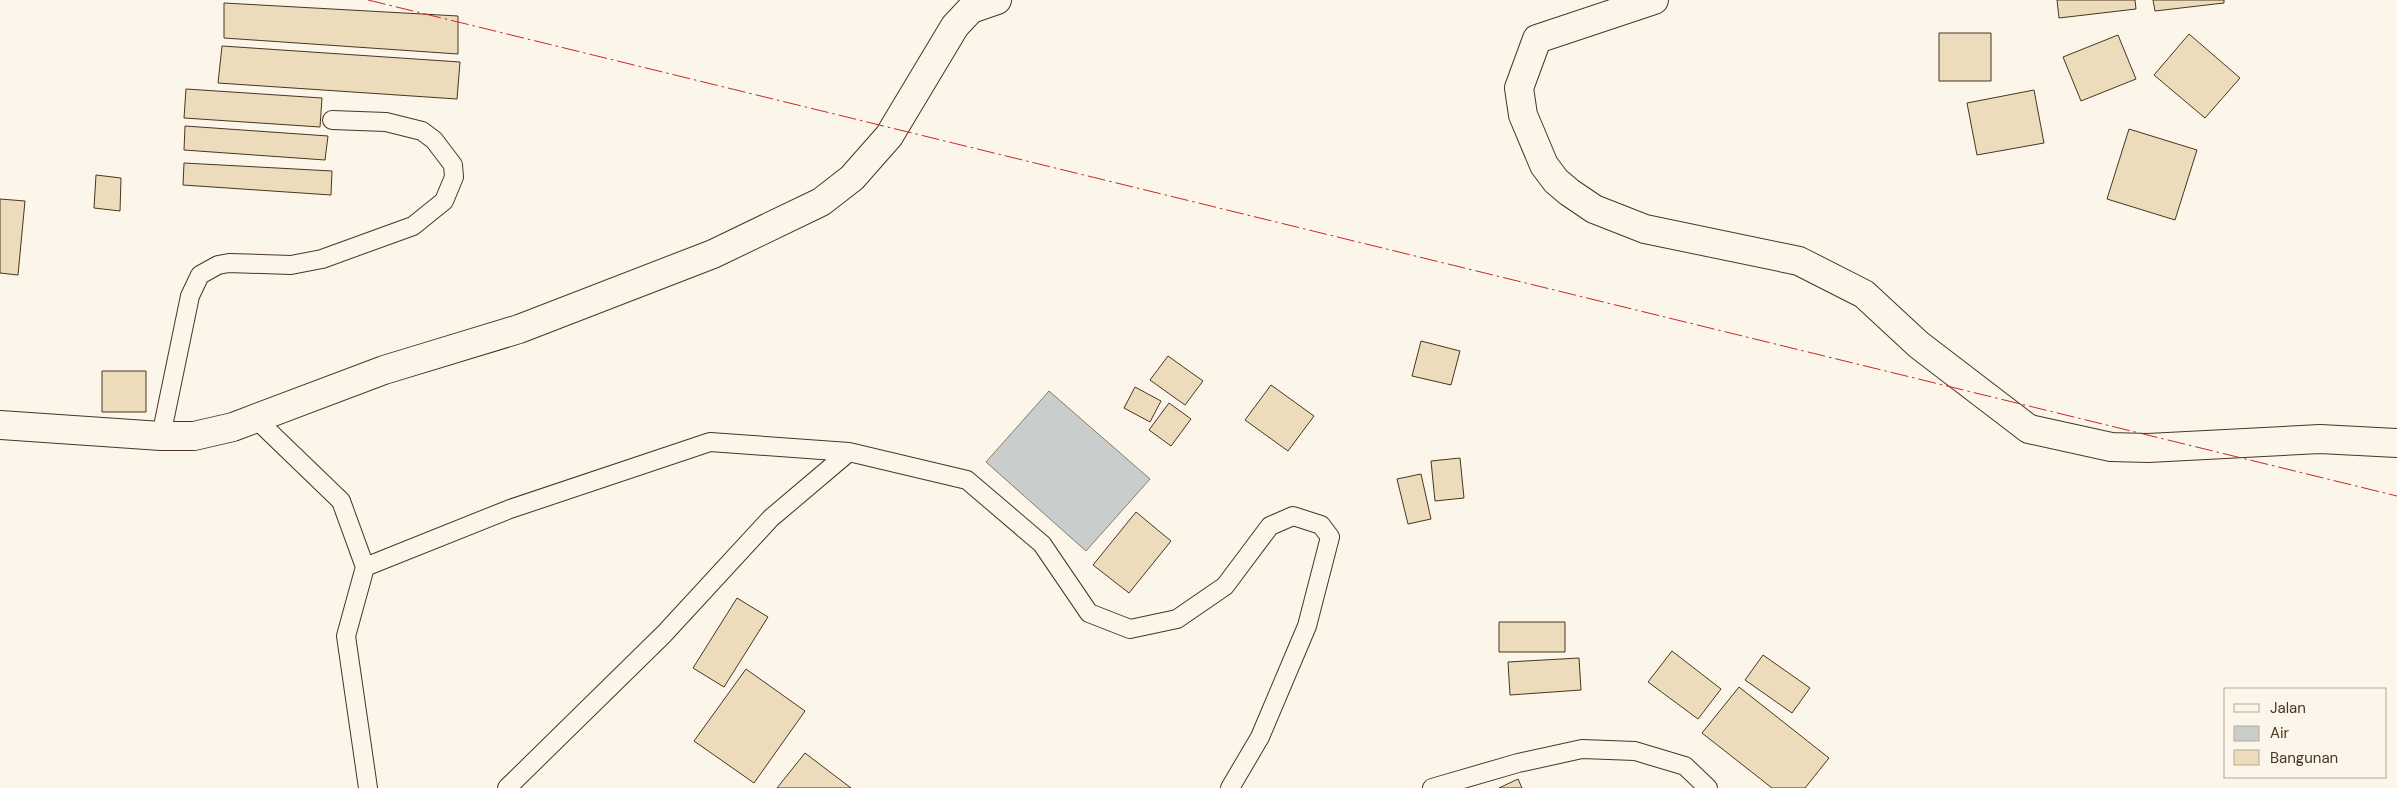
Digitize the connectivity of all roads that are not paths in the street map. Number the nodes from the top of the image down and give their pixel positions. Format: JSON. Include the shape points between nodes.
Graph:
{"nodes":[{"id":1,"x":997,"y":0,"type":"edge"},
{"id":2,"x":1654,"y":0,"type":"edge"},
{"id":3,"x":332,"y":120,"type":"dead end"},
{"id":4,"x":257,"y":420,"type":"junction"},
{"id":5,"x":0,"y":425,"type":"edge"},
{"id":6,"x":162,"y":436,"type":"junction"},
{"id":7,"x":2397,"y":443,"type":"edge"},
{"id":8,"x":849,"y":452,"type":"junction"},
{"id":9,"x":366,"y":567,"type":"junction"},
{"id":10,"x":368,"y":788,"type":"edge"},
{"id":11,"x":507,"y":788,"type":"edge"},
{"id":12,"x":1230,"y":788,"type":"edge"},
{"id":13,"x":1432,"y":788,"type":"edge"},
{"id":14,"x":1708,"y":788,"type":"edge"}],
"edges":[{"from":1,"to":4,"type":"street","via":[[971,9],[955,26],[889,136],[852,178],[821,202],[713,254],[654,278],[519,329],[384,370]]},
{"from":2,"to":7,"type":"street","via":[[1537,39],[1519,88],[1523,114],[1544,165],[1556,181],[1594,209],[1645,229],[1799,261],[1864,294],[1919,345],[2030,429],[2112,447],[2320,439]]},
{"from":3,"to":6,"type":"lane","via":[[406,125],[428,136],[446,153],[453,165],[454,177],[444,201],[412,226],[322,260],[291,265],[229,263],[200,275],[190,296]]},
{"from":4,"to":6,"type":"street","via":[[194,436]]},
{"from":4,"to":9,"type":"lane","via":[[341,501]]},
{"from":5,"to":6,"type":"street"},
{"from":8,"to":9,"type":"lane","via":[[710,442],[510,509]]},
{"from":8,"to":11,"type":"lane","via":[[771,518],[664,634]]},
{"from":8,"to":12,"type":"lane","via":[[967,480],[1042,544],[1089,613],[1130,629],[1177,619],[1225,586],[1270,526],[1294,516],[1321,524],[1330,537],[1307,626],[1260,738]]},
{"from":9,"to":10,"type":"lane","via":[[346,636]]},
{"from":13,"to":14,"type":"lane","via":[[1518,763],[1582,749],[1635,752],[1685,766]]}]}
